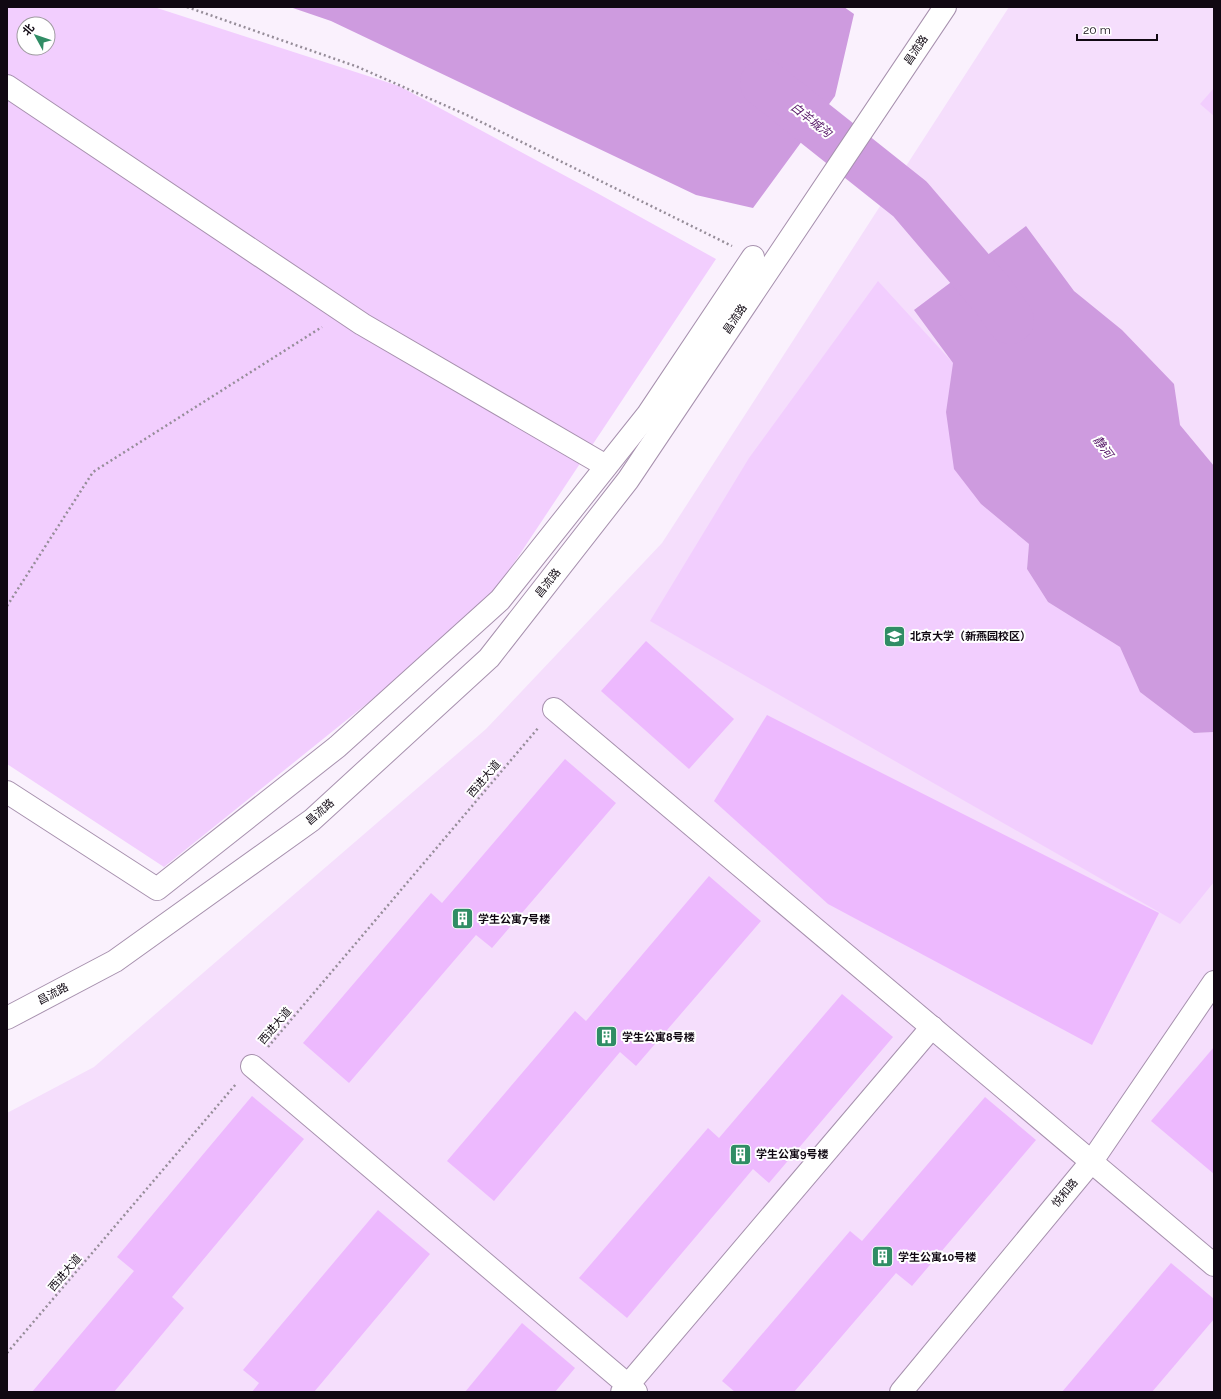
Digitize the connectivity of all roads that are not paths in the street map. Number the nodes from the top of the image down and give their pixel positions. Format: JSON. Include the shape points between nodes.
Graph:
{"nodes":[{"id":1,"x":945,"y":7,"type":"edge"},
{"id":2,"x":7,"y":86,"type":"edge"},
{"id":3,"x":753,"y":257,"type":"road end"},
{"id":4,"x":606,"y":466,"type":"junction"},
{"id":5,"x":554,"y":709,"type":"road end"},
{"id":6,"x":7,"y":792,"type":"edge"},
{"id":7,"x":1214,"y":982,"type":"edge"},
{"id":8,"x":7,"y":1018,"type":"edge"},
{"id":9,"x":932,"y":1027,"type":"junction"},
{"id":10,"x":252,"y":1066,"type":"road end"},
{"id":11,"x":1092,"y":1161,"type":"junction"},
{"id":12,"x":1214,"y":1264,"type":"edge"},
{"id":13,"x":629,"y":1390,"type":"edge"},
{"id":14,"x":901,"y":1392,"type":"edge"}],
"edges":[{"from":1,"to":8,"type":"street","name":"昌流路","via":[[628,480],[490,658],[312,820],[115,961]]},
{"from":2,"to":4,"type":"street","via":[[344,313]]},
{"from":3,"to":4,"type":"street","via":[[648,414]]},
{"from":4,"to":6,"type":"street","via":[[500,600],[337,747],[157,889]]},
{"from":5,"to":9,"type":"street"},
{"from":7,"to":11,"type":"street","name":"悦和路"},
{"from":9,"to":11,"type":"street"},
{"from":9,"to":13,"type":"street"},
{"from":10,"to":13,"type":"street"},
{"from":11,"to":12,"type":"street"},
{"from":11,"to":14,"type":"street","name":"悦和路"}]}
